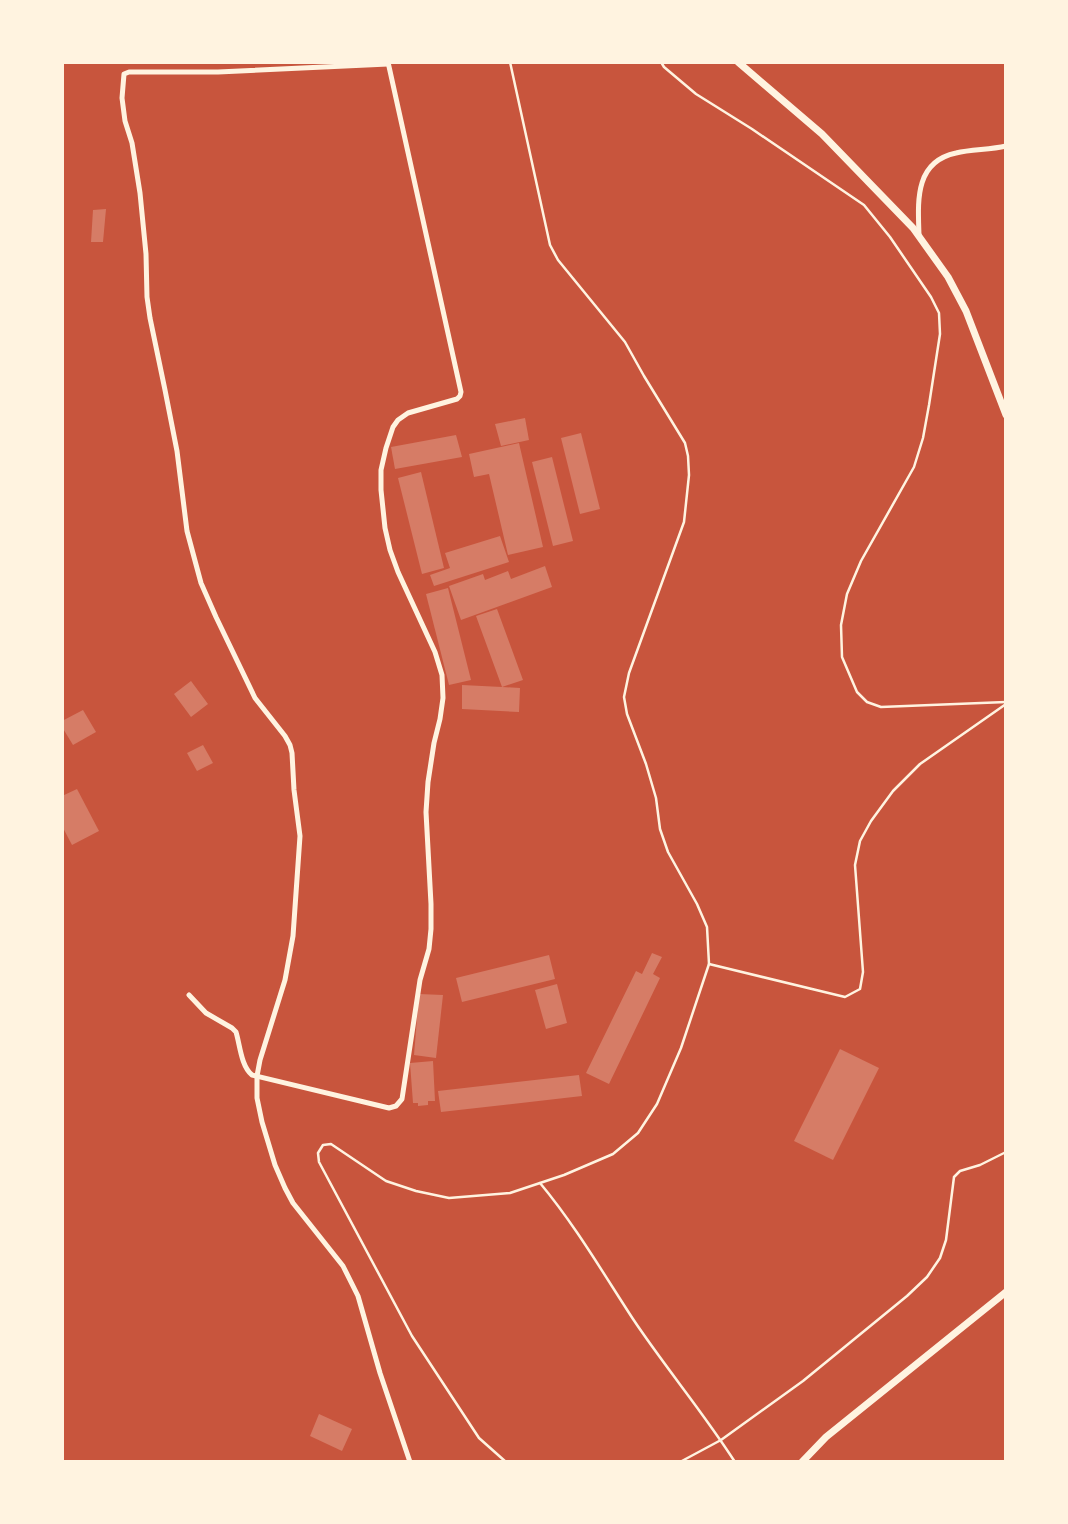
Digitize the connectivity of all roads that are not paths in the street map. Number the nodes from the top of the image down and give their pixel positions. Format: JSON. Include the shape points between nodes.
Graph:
{"nodes":[{"id":1,"x":510,"y":62,"type":"edge"},
{"id":2,"x":661,"y":62,"type":"edge"},
{"id":3,"x":738,"y":62,"type":"edge"},
{"id":4,"x":388,"y":63,"type":"edge"},
{"id":5,"x":1006,"y":146,"type":"edge"},
{"id":6,"x":919,"y":236,"type":"junction"},
{"id":7,"x":1006,"y":415,"type":"edge"},
{"id":8,"x":1006,"y":703,"type":"edge"},
{"id":9,"x":709,"y":964,"type":"junction"},
{"id":10,"x":190,"y":995,"type":"dead end"},
{"id":11,"x":256,"y":1076,"type":"junction"},
{"id":12,"x":1006,"y":1152,"type":"edge"},
{"id":13,"x":540,"y":1183,"type":"junction"},
{"id":14,"x":1006,"y":1292,"type":"edge"},
{"id":15,"x":720,"y":1440,"type":"junction"},
{"id":16,"x":410,"y":1462,"type":"edge"},
{"id":17,"x":506,"y":1462,"type":"edge"},
{"id":18,"x":680,"y":1462,"type":"edge"},
{"id":19,"x":735,"y":1462,"type":"edge"},
{"id":20,"x":802,"y":1462,"type":"edge"}],
"edges":[{"from":1,"to":9,"type":"lane","via":[[550,244],[558,260],[625,342],[686,443],[689,475],[684,522],[628,673],[624,697],[656,798],[660,829],[707,927]]},
{"from":2,"to":8,"type":"lane","via":[[696,94],[864,205],[931,297],[939,313],[940,334],[923,438],[914,467],[861,561],[847,594],[841,625],[842,657],[857,692],[867,702],[881,707]]},
{"from":3,"to":6,"type":"street","via":[[822,134]]},
{"from":4,"to":11,"type":"street","via":[[461,392],[457,399],[408,413],[398,420],[381,470],[385,528],[390,550],[442,675],[444,698],[434,743],[426,812],[431,929],[402,1099],[396,1106],[389,1108]]},
{"from":4,"to":11,"type":"street","via":[[218,72],[129,72],[123,79],[125,121],[132,143],[144,225],[147,297],[177,451],[187,531],[201,583],[255,698],[285,736],[292,753],[300,836],[293,936],[285,980]]},
{"from":5,"to":6,"type":"street","via":[[955,153],[928,169],[918,195]]},
{"from":6,"to":7,"type":"street","via":[[966,310]]},
{"from":8,"to":9,"type":"lane","via":[[920,764],[893,791],[860,841],[855,865],[863,972],[860,989],[845,997]]},
{"from":9,"to":13,"type":"lane","via":[[681,1048],[657,1104],[638,1133],[613,1154]]},
{"from":10,"to":11,"type":"street","via":[[206,1014],[236,1032],[248,1072]]},
{"from":11,"to":16,"type":"street","via":[[256,1098],[275,1165],[294,1203],[343,1266],[358,1296]]},
{"from":12,"to":15,"type":"lane","via":[[960,1171],[954,1178],[946,1240],[940,1258],[927,1277],[803,1381]]},
{"from":13,"to":15,"type":"lane","via":[[560,1207],[634,1320]]},
{"from":13,"to":17,"type":"lane","via":[[510,1193],[449,1198],[386,1181],[331,1144],[323,1145],[318,1153],[412,1336],[479,1438]]},
{"from":14,"to":20,"type":"street","via":[[826,1437]]},
{"from":15,"to":18,"type":"lane"},
{"from":15,"to":19,"type":"lane"}]}
